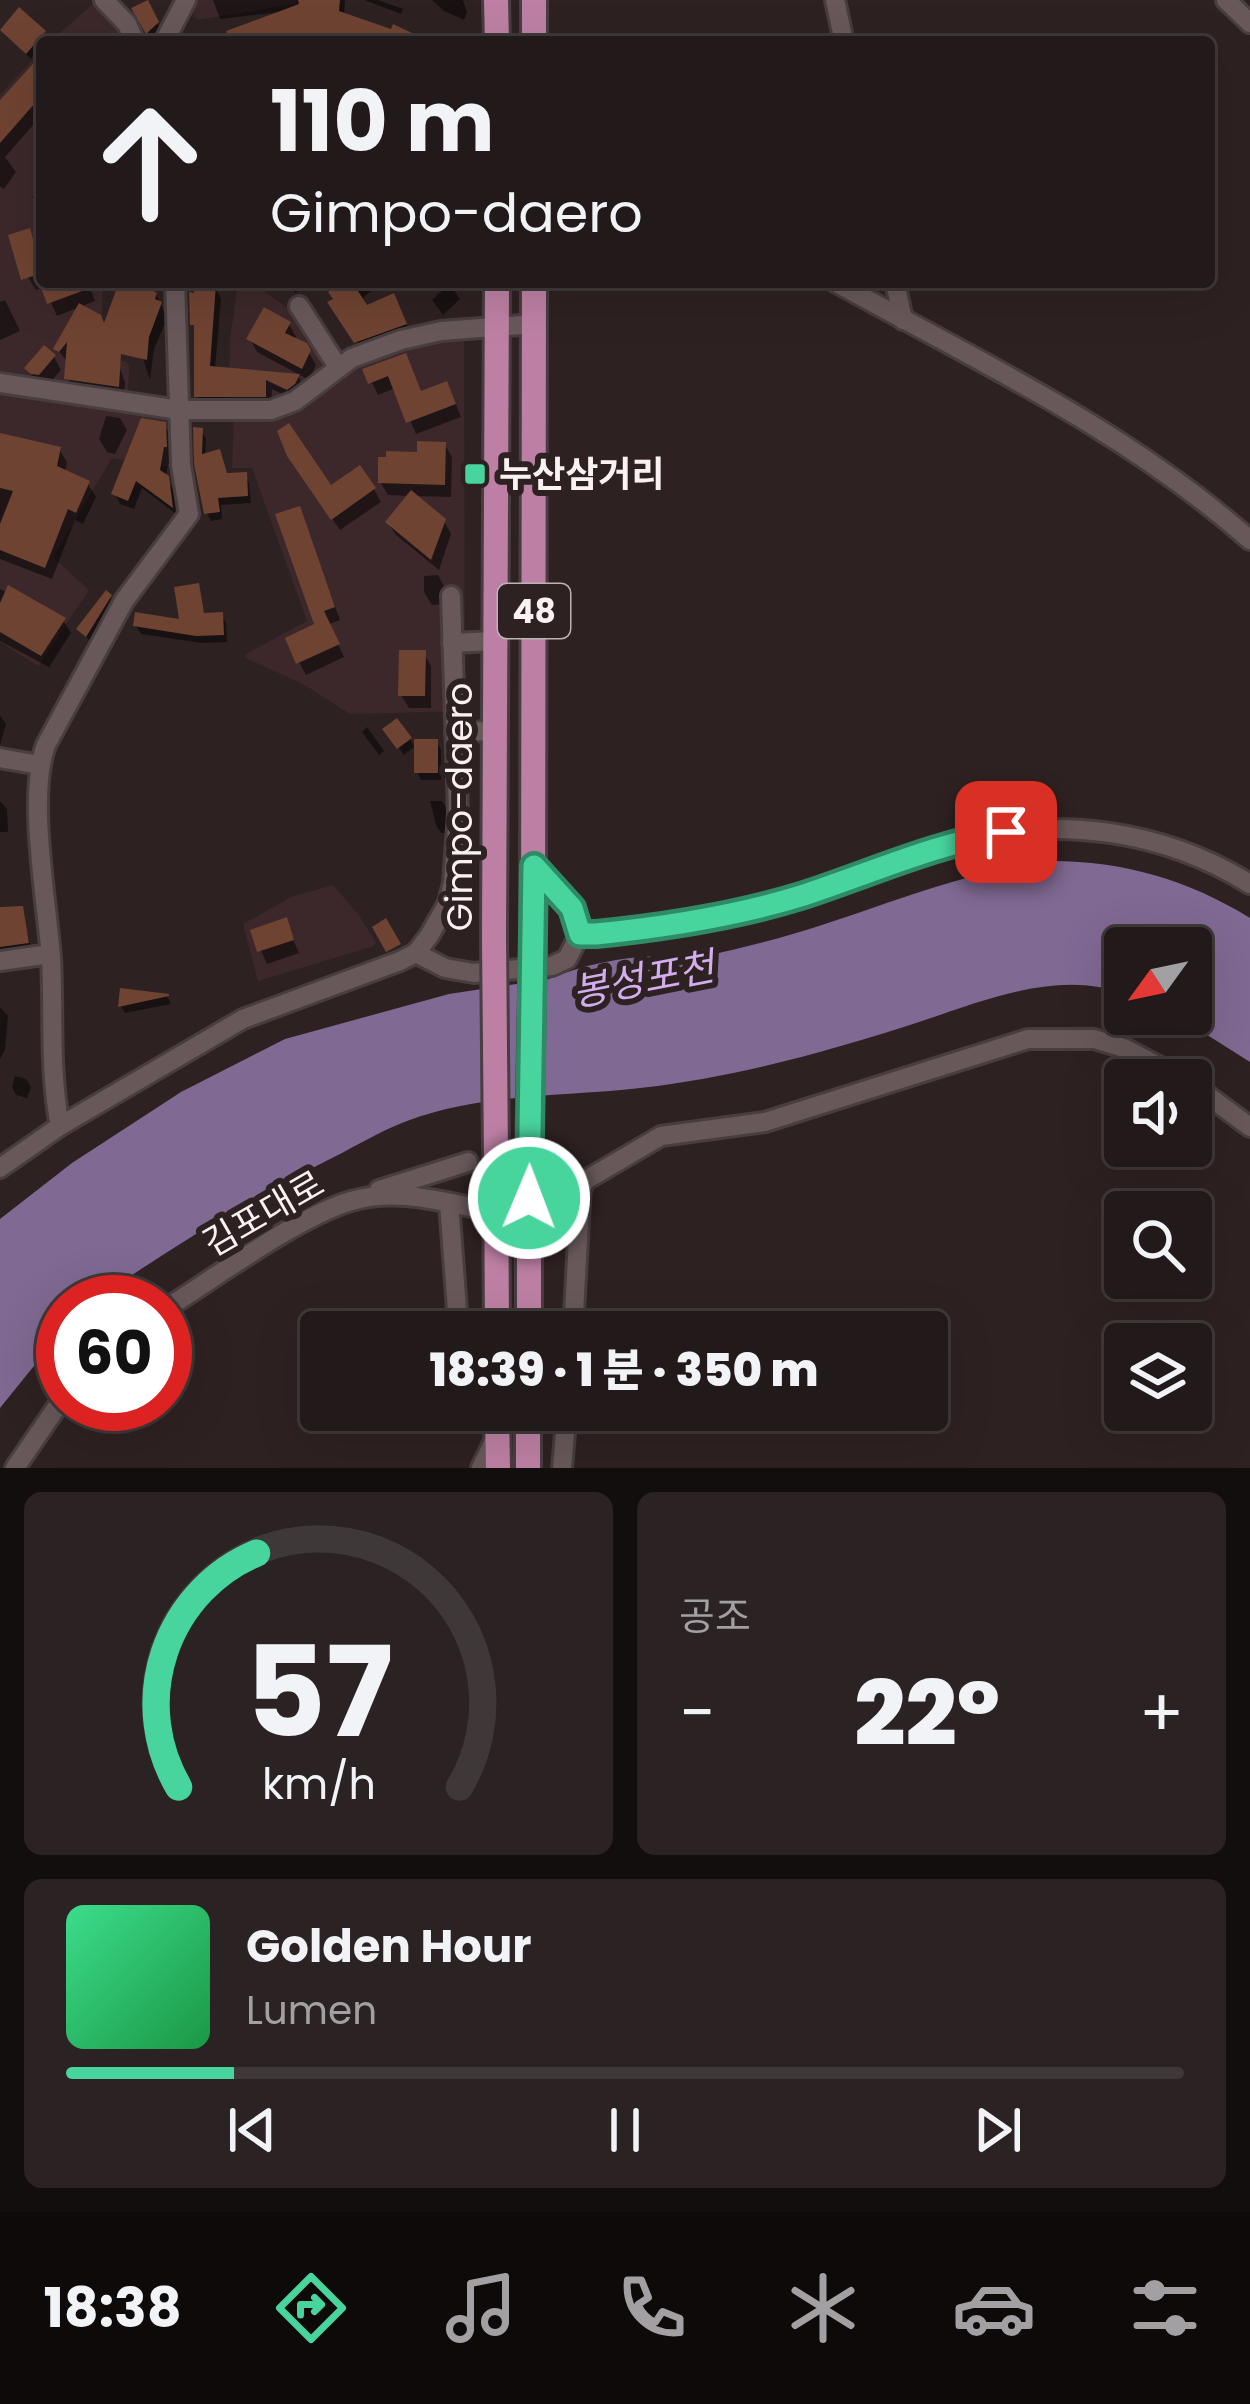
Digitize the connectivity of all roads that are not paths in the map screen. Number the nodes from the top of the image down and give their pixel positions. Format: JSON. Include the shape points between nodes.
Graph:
{"nodes":[{"id":1,"x":104,"y":0,"type":"edge"},
{"id":2,"x":186,"y":0,"type":"edge"},
{"id":3,"x":496,"y":0,"type":"edge"},
{"id":4,"x":534,"y":0,"type":"edge"},
{"id":5,"x":835,"y":0,"type":"edge"},
{"id":6,"x":1226,"y":0,"type":"edge"},
{"id":7,"x":1250,"y":23,"type":"edge"},
{"id":8,"x":132,"y":36,"type":"edge"},
{"id":9,"x":167,"y":36,"type":"edge"},
{"id":10,"x":496,"y":36,"type":"edge"},
{"id":11,"x":534,"y":36,"type":"edge"},
{"id":12,"x":843,"y":36,"type":"edge"},
{"id":13,"x":175,"y":288,"type":"edge"},
{"id":14,"x":497,"y":288,"type":"edge"},
{"id":15,"x":535,"y":288,"type":"edge"},
{"id":16,"x":847,"y":288,"type":"edge"},
{"id":17,"x":896,"y":288,"type":"edge"},
{"id":18,"x":298,"y":306,"type":"dead end"},
{"id":19,"x":903,"y":320,"type":"junction"},
{"id":20,"x":534,"y":324,"type":"junction"},
{"id":21,"x":497,"y":326,"type":"junction"},
{"id":22,"x":338,"y":368,"type":"junction"},
{"id":23,"x":0,"y":383,"type":"edge"},
{"id":24,"x":180,"y":410,"type":"junction"},
{"id":25,"x":496,"y":460,"type":"junction"},
{"id":26,"x":534,"y":462,"type":"junction"},
{"id":27,"x":1250,"y":540,"type":"edge"},
{"id":28,"x":451,"y":596,"type":"dead end"},
{"id":29,"x":495,"y":640,"type":"junction"},
{"id":30,"x":452,"y":643,"type":"junction"},
{"id":31,"x":495,"y":731,"type":"junction"},
{"id":32,"x":454,"y":732,"type":"junction"},
{"id":33,"x":0,"y":758,"type":"edge"},
{"id":34,"x":40,"y":764,"type":"junction"},
{"id":35,"x":458,"y":813,"type":"junction"},
{"id":36,"x":494,"y":813,"type":"junction"},
{"id":37,"x":534,"y":866,"type":"junction"},
{"id":38,"x":1250,"y":884,"type":"edge"},
{"id":39,"x":580,"y":934,"type":"junction"},
{"id":40,"x":416,"y":952,"type":"junction"},
{"id":41,"x":50,"y":954,"type":"junction"},
{"id":42,"x":0,"y":961,"type":"edge"},
{"id":43,"x":1145,"y":1059,"type":"edge"},
{"id":44,"x":1212,"y":1099,"type":"edge"},
{"id":45,"x":60,"y":1126,"type":"junction"},
{"id":46,"x":1250,"y":1127,"type":"edge"},
{"id":47,"x":468,"y":1162,"type":"dead end"},
{"id":48,"x":0,"y":1168,"type":"edge"},
{"id":49,"x":352,"y":1201,"type":"junction"},
{"id":50,"x":559,"y":1201,"type":"tunnel mouth"},
{"id":51,"x":580,"y":1202,"type":"junction"},
{"id":52,"x":449,"y":1203,"type":"junction"},
{"id":53,"x":471,"y":1208,"type":"tunnel mouth"},
{"id":54,"x":192,"y":1293,"type":"edge"},
{"id":55,"x":457,"y":1311,"type":"edge"},
{"id":56,"x":497,"y":1311,"type":"edge"},
{"id":57,"x":529,"y":1311,"type":"edge"},
{"id":58,"x":574,"y":1311,"type":"edge"},
{"id":59,"x":40,"y":1431,"type":"edge"},
{"id":60,"x":494,"y":1431,"type":"edge"},
{"id":61,"x":497,"y":1431,"type":"edge"},
{"id":62,"x":528,"y":1431,"type":"edge"},
{"id":63,"x":565,"y":1431,"type":"edge"},
{"id":64,"x":15,"y":1468,"type":"edge"},
{"id":65,"x":481,"y":1468,"type":"edge"},
{"id":66,"x":498,"y":1468,"type":"edge"},
{"id":67,"x":528,"y":1468,"type":"edge"},
{"id":68,"x":562,"y":1468,"type":"edge"}],
"edges":[{"from":1,"to":8,"type":"street"},
{"from":2,"to":9,"type":"street"},
{"from":3,"to":10,"type":"main road"},
{"from":4,"to":11,"type":"main road"},
{"from":5,"to":12,"type":"street"},
{"from":6,"to":7,"type":"street"},
{"from":13,"to":24,"type":"street"},
{"from":14,"to":21,"type":"main road","name":"Gimpo-daero","number":"48"},
{"from":15,"to":20,"type":"main road","name":"Gimpo-daero","number":"48"},
{"from":16,"to":19,"type":"street"},
{"from":17,"to":19,"type":"street"},
{"from":18,"to":22,"type":"street"},
{"from":19,"to":27,"type":"street","via":[[1114,437]]},
{"from":20,"to":21,"type":"street"},
{"from":20,"to":26,"type":"main road","name":"Gimpo-daero","number":"48"},
{"from":21,"to":22,"type":"street","via":[[401,340]]},
{"from":21,"to":25,"type":"main road","name":"Gimpo-daero","number":"48"},
{"from":22,"to":24,"type":"street","via":[[278,409]]},
{"from":23,"to":24,"type":"street"},
{"from":24,"to":34,"type":"street","via":[[190,514],[124,602]]},
{"from":25,"to":26,"type":"main road"},
{"from":25,"to":29,"type":"main road","name":"Gimpo-daero","number":"48"},
{"from":26,"to":37,"type":"main road","name":"Gimpo-daero","number":"48"},
{"from":28,"to":30,"type":"street"},
{"from":29,"to":30,"type":"street"},
{"from":29,"to":31,"type":"main road","name":"Gimpo-daero","number":"48"},
{"from":30,"to":32,"type":"street"},
{"from":31,"to":32,"type":"street"},
{"from":31,"to":36,"type":"main road","name":"Gimpo-daero","number":"48"},
{"from":32,"to":35,"type":"street"},
{"from":33,"to":34,"type":"street"},
{"from":34,"to":41,"type":"street"},
{"from":35,"to":36,"type":"street"},
{"from":35,"to":40,"type":"street","via":[[448,903]]},
{"from":36,"to":56,"type":"main road","name":"Gimpo-daero","number":"48","bridge":true},
{"from":37,"to":39,"type":"street","via":[[572,908]]},
{"from":37,"to":57,"type":"main road","name":"Gimpo-daero","number":"48","bridge":true},
{"from":38,"to":39,"type":"street","via":[[1203,857],[1140,837],[1044,829],[960,841],[731,914]]},
{"from":39,"to":40,"type":"street","via":[[567,959],[552,966],[460,971]]},
{"from":40,"to":45,"type":"street","via":[[243,1018]]},
{"from":41,"to":42,"type":"street"},
{"from":41,"to":45,"type":"street"},
{"from":43,"to":51,"type":"street","via":[[1094,1040],[1028,1039],[765,1122],[661,1136],[586,1180]]},
{"from":44,"to":46,"type":"street"},
{"from":45,"to":48,"type":"street"},
{"from":47,"to":49,"type":"street"},
{"from":49,"to":52,"type":"street","name":"김포대로","via":[[413,1196]]},
{"from":49,"to":54,"type":"street","name":"김포대로"},
{"from":50,"to":51,"type":"street"},
{"from":51,"to":58,"type":"street"},
{"from":52,"to":53,"type":"street","name":"김포대로"},
{"from":52,"to":55,"type":"street"},
{"from":59,"to":64,"type":"street"},
{"from":60,"to":65,"type":"street"},
{"from":61,"to":66,"type":"main road"},
{"from":62,"to":67,"type":"main road"},
{"from":63,"to":68,"type":"street"}]}
